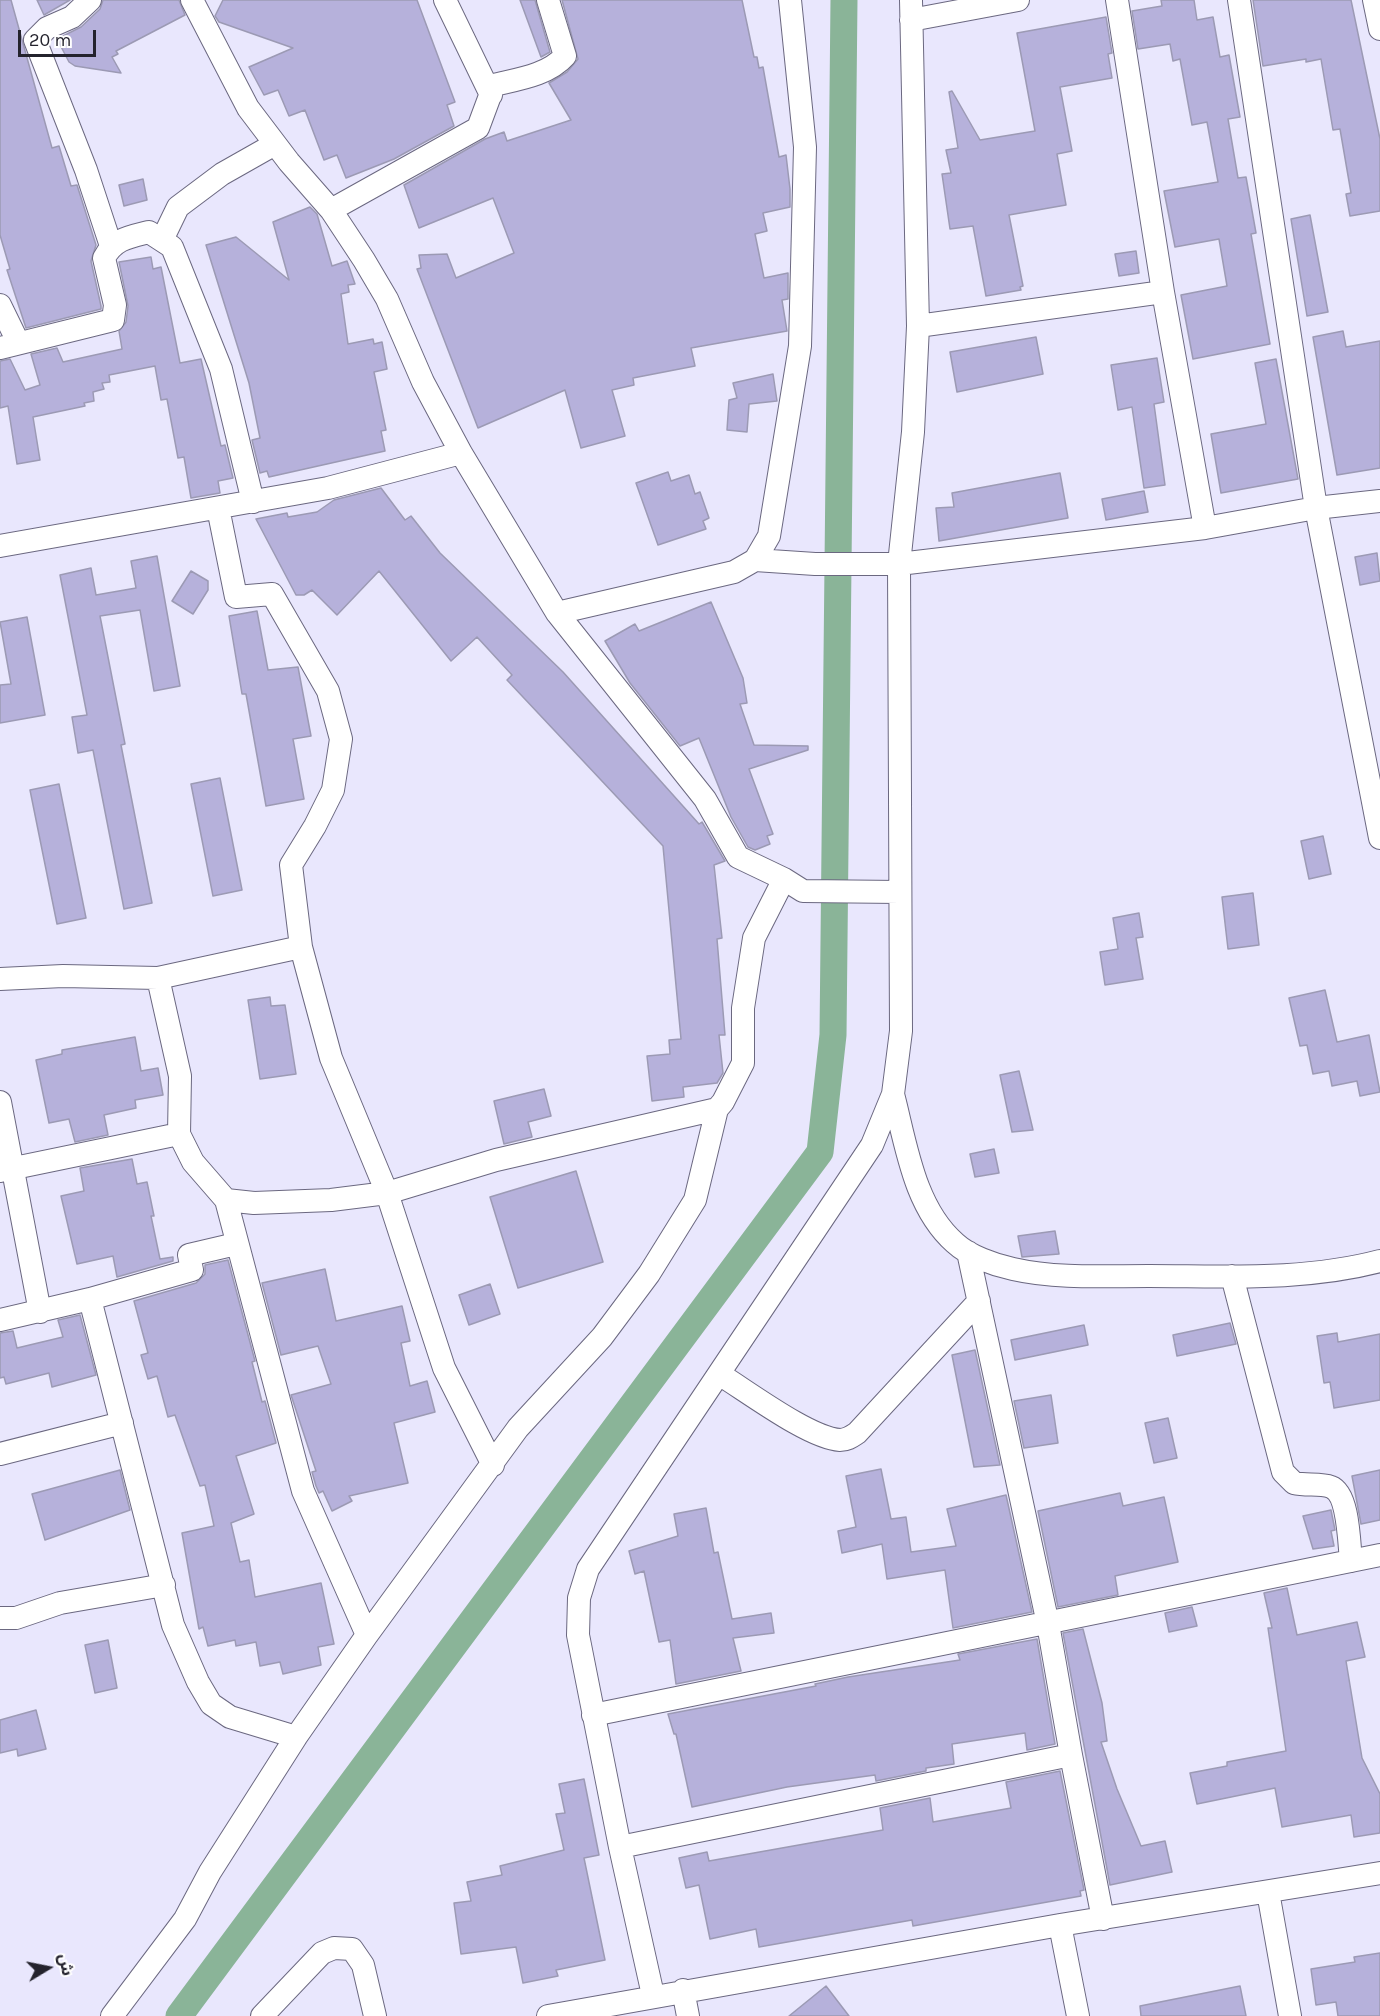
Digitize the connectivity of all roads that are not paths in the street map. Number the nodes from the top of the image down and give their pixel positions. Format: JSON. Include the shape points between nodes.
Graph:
{"nodes":[{"id":1,"x":90,"y":0,"type":"edge"},
{"id":2,"x":192,"y":0,"type":"edge"},
{"id":3,"x":445,"y":0,"type":"edge"},
{"id":4,"x":548,"y":0,"type":"edge"},
{"id":5,"x":790,"y":0,"type":"edge"},
{"id":6,"x":1018,"y":0,"type":"edge"},
{"id":7,"x":1117,"y":0,"type":"edge"},
{"id":8,"x":1239,"y":0,"type":"edge"},
{"id":9,"x":1374,"y":0,"type":"edge"},
{"id":10,"x":911,"y":10,"type":"edge"},
{"id":11,"x":1380,"y":29,"type":"edge"},
{"id":12,"x":491,"y":95,"type":"junction"},
{"id":13,"x":275,"y":144,"type":"junction"},
{"id":14,"x":332,"y":210,"type":"junction"},
{"id":15,"x":162,"y":240,"type":"junction"},
{"id":16,"x":111,"y":246,"type":"junction"},
{"id":17,"x":1163,"y":292,"type":"junction"},
{"id":18,"x":0,"y":305,"type":"edge"},
{"id":19,"x":918,"y":326,"type":"junction"},
{"id":20,"x":9,"y":345,"type":"edge"},
{"id":21,"x":461,"y":453,"type":"junction"},
{"id":22,"x":1380,"y":501,"type":"edge"},
{"id":23,"x":253,"y":502,"type":"junction"},
{"id":24,"x":218,"y":508,"type":"junction"},
{"id":25,"x":1316,"y":508,"type":"junction"},
{"id":26,"x":1205,"y":528,"type":"junction"},
{"id":27,"x":0,"y":546,"type":"edge"},
{"id":28,"x":755,"y":560,"type":"junction"},
{"id":29,"x":890,"y":565,"type":"junction"},
{"id":30,"x":557,"y":613,"type":"junction"},
{"id":31,"x":1380,"y":838,"type":"edge"},
{"id":32,"x":794,"y":885,"type":"junction"},
{"id":33,"x":891,"y":892,"type":"junction"},
{"id":34,"x":301,"y":947,"type":"junction"},
{"id":35,"x":158,"y":978,"type":"junction"},
{"id":36,"x":0,"y":979,"type":"edge"},
{"id":37,"x":893,"y":1094,"type":"junction"},
{"id":38,"x":0,"y":1102,"type":"edge"},
{"id":39,"x":717,"y":1108,"type":"junction"},
{"id":40,"x":178,"y":1134,"type":"junction"},
{"id":41,"x":6,"y":1170,"type":"edge"},
{"id":42,"x":387,"y":1193,"type":"junction"},
{"id":43,"x":226,"y":1200,"type":"junction"},
{"id":44,"x":236,"y":1244,"type":"junction"},
{"id":45,"x":968,"y":1252,"type":"junction"},
{"id":46,"x":1380,"y":1261,"type":"edge"},
{"id":47,"x":1232,"y":1276,"type":"junction"},
{"id":48,"x":90,"y":1299,"type":"junction"},
{"id":49,"x":979,"y":1301,"type":"junction"},
{"id":50,"x":40,"y":1312,"type":"junction"},
{"id":51,"x":0,"y":1320,"type":"edge"},
{"id":52,"x":719,"y":1374,"type":"junction"},
{"id":53,"x":122,"y":1424,"type":"junction"},
{"id":54,"x":0,"y":1454,"type":"edge"},
{"id":55,"x":493,"y":1464,"type":"junction"},
{"id":56,"x":1380,"y":1555,"type":"edge"},
{"id":57,"x":1351,"y":1561,"type":"junction"},
{"id":58,"x":164,"y":1585,"type":"junction"},
{"id":59,"x":0,"y":1618,"type":"edge"},
{"id":60,"x":1048,"y":1624,"type":"junction"},
{"id":61,"x":367,"y":1635,"type":"junction"},
{"id":62,"x":593,"y":1715,"type":"junction"},
{"id":63,"x":296,"y":1737,"type":"junction"},
{"id":64,"x":1071,"y":1755,"type":"junction"},
{"id":65,"x":620,"y":1847,"type":"junction"},
{"id":66,"x":1380,"y":1873,"type":"edge"},
{"id":67,"x":1268,"y":1892,"type":"junction"},
{"id":68,"x":1103,"y":1919,"type":"junction"},
{"id":69,"x":1060,"y":1925,"type":"junction"},
{"id":70,"x":683,"y":1990,"type":"junction"},
{"id":71,"x":653,"y":1995,"type":"junction"},
{"id":72,"x":112,"y":2016,"type":"edge"},
{"id":73,"x":262,"y":2016,"type":"edge"},
{"id":74,"x":375,"y":2016,"type":"edge"},
{"id":75,"x":548,"y":2016,"type":"edge"},
{"id":76,"x":688,"y":2016,"type":"edge"},
{"id":77,"x":1078,"y":2016,"type":"edge"},
{"id":78,"x":1290,"y":2016,"type":"edge"}],
"edges":[{"from":1,"to":16,"type":"street","via":[[72,18],[47,28],[35,40]]},
{"from":2,"to":13,"type":"street","via":[[248,108]]},
{"from":3,"to":12,"type":"street"},
{"from":4,"to":12,"type":"street","via":[[565,56],[531,76],[494,84]]},
{"from":5,"to":28,"type":"street","via":[[805,147],[800,346],[774,518]]},
{"from":6,"to":10,"type":"street"},
{"from":7,"to":17,"type":"street"},
{"from":8,"to":25,"type":"street"},
{"from":9,"to":11,"type":"street"},
{"from":10,"to":19,"type":"street"},
{"from":12,"to":14,"type":"street","via":[[478,128]]},
{"from":13,"to":14,"type":"street"},
{"from":13,"to":15,"type":"street","via":[[222,174],[178,207]]},
{"from":14,"to":21,"type":"street","via":[[387,299],[423,382]]},
{"from":15,"to":16,"type":"street","via":[[149,232]]},
{"from":15,"to":23,"type":"street","via":[[172,246],[221,369]]},
{"from":16,"to":20,"type":"street","via":[[104,258],[115,305],[113,320]]},
{"from":17,"to":19,"type":"street"},
{"from":17,"to":26,"type":"street"},
{"from":18,"to":20,"type":"street"},
{"from":19,"to":29,"type":"street","via":[[913,432]]},
{"from":21,"to":23,"type":"street","via":[[328,488]]},
{"from":21,"to":30,"type":"street"},
{"from":22,"to":25,"type":"street"},
{"from":23,"to":24,"type":"street"},
{"from":24,"to":27,"type":"street"},
{"from":24,"to":34,"type":"street","via":[[236,597],[272,594],[327,691],[341,739],[333,790],[291,865]]},
{"from":25,"to":26,"type":"street"},
{"from":25,"to":31,"type":"street"},
{"from":26,"to":29,"type":"street"},
{"from":28,"to":29,"type":"street"},
{"from":28,"to":30,"type":"street","via":[[734,572]]},
{"from":29,"to":33,"type":"street"},
{"from":30,"to":32,"type":"street","via":[[705,799],[738,857]]},
{"from":32,"to":33,"type":"street"},
{"from":32,"to":39,"type":"street","via":[[754,938],[743,1008],[743,1063]]},
{"from":33,"to":37,"type":"street","via":[[901,1031]]},
{"from":34,"to":35,"type":"street"},
{"from":34,"to":42,"type":"street","via":[[331,1058]]},
{"from":35,"to":36,"type":"street"},
{"from":35,"to":40,"type":"street","via":[[180,1076]]},
{"from":37,"to":45,"type":"street","via":[[919,1191],[954,1243]]},
{"from":37,"to":52,"type":"street","via":[[872,1145]]},
{"from":38,"to":41,"type":"street"},
{"from":39,"to":42,"type":"street","via":[[496,1160]]},
{"from":39,"to":55,"type":"street","via":[[695,1200],[602,1336],[518,1428]]},
{"from":40,"to":41,"type":"street"},
{"from":40,"to":43,"type":"street","via":[[193,1162]]},
{"from":41,"to":50,"type":"street"},
{"from":42,"to":43,"type":"street","via":[[331,1200]]},
{"from":42,"to":55,"type":"street","via":[[444,1368]]},
{"from":43,"to":44,"type":"street"},
{"from":44,"to":48,"type":"street","via":[[189,1255],[192,1270]]},
{"from":44,"to":61,"type":"street","via":[[303,1491]]},
{"from":45,"to":47,"type":"street","via":[[1012,1269],[1044,1273]]},
{"from":45,"to":49,"type":"street"},
{"from":46,"to":47,"type":"street","via":[[1324,1272]]},
{"from":47,"to":57,"type":"street","via":[[1283,1472],[1294,1483],[1339,1492]]},
{"from":48,"to":50,"type":"street"},
{"from":48,"to":53,"type":"street"},
{"from":49,"to":52,"type":"street","via":[[856,1433],[843,1440],[828,1437],[788,1417]]},
{"from":49,"to":60,"type":"street"},
{"from":50,"to":51,"type":"street"},
{"from":52,"to":62,"type":"street","via":[[582,1582],[578,1635]]},
{"from":53,"to":54,"type":"street"},
{"from":53,"to":58,"type":"street"},
{"from":55,"to":61,"type":"street"},
{"from":56,"to":57,"type":"street"},
{"from":57,"to":60,"type":"street"},
{"from":58,"to":59,"type":"street","via":[[60,1603],[16,1618]]},
{"from":58,"to":63,"type":"street","via":[[181,1646],[211,1704],[230,1717]]},
{"from":60,"to":62,"type":"street"},
{"from":60,"to":64,"type":"street"},
{"from":61,"to":63,"type":"street"},
{"from":62,"to":65,"type":"street"},
{"from":63,"to":72,"type":"street","via":[[185,1918]]},
{"from":64,"to":65,"type":"street"},
{"from":64,"to":68,"type":"street"},
{"from":65,"to":71,"type":"street"},
{"from":66,"to":67,"type":"street"},
{"from":67,"to":68,"type":"street"},
{"from":67,"to":78,"type":"street"},
{"from":68,"to":69,"type":"street"},
{"from":69,"to":70,"type":"street"},
{"from":69,"to":77,"type":"street"},
{"from":70,"to":71,"type":"street"},
{"from":70,"to":76,"type":"street"},
{"from":71,"to":75,"type":"street"},
{"from":73,"to":74,"type":"street","via":[[322,1953],[334,1948],[352,1949],[363,1965]]}]}
